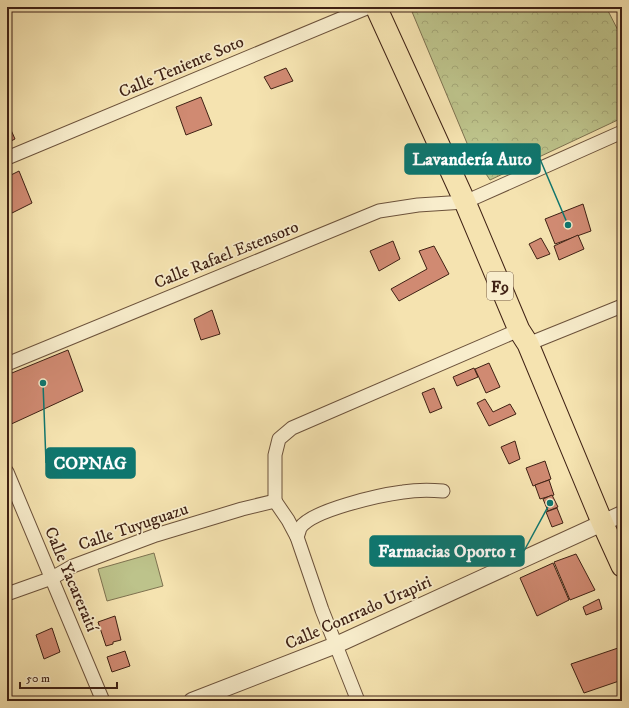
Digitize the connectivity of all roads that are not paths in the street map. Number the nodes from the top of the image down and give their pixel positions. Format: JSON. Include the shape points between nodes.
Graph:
{"nodes":[{"id":1,"x":369,"y":7,"type":"edge"},
{"id":2,"x":376,"y":7,"type":"edge"},
{"id":3,"x":622,"y":132,"type":"edge"},
{"id":4,"x":7,"y":158,"type":"edge"},
{"id":5,"x":465,"y":202,"type":"junction"},
{"id":6,"x":622,"y":306,"type":"edge"},
{"id":7,"x":524,"y":337,"type":"junction"},
{"id":8,"x":7,"y":364,"type":"edge"},
{"id":9,"x":7,"y":472,"type":"edge"},
{"id":10,"x":443,"y":491,"type":"dead end"},
{"id":11,"x":274,"y":501,"type":"junction"},
{"id":12,"x":622,"y":514,"type":"edge"},
{"id":13,"x":602,"y":522,"type":"junction"},
{"id":14,"x":298,"y":537,"type":"junction"},
{"id":15,"x":622,"y":566,"type":"edge"},
{"id":16,"x":52,"y":578,"type":"junction"},
{"id":17,"x":7,"y":594,"type":"edge"},
{"id":18,"x":336,"y":645,"type":"junction"},
{"id":19,"x":103,"y":701,"type":"edge"},
{"id":20,"x":192,"y":701,"type":"edge"},
{"id":21,"x":358,"y":701,"type":"edge"}],
"edges":[{"from":1,"to":4,"type":"street","name":"Calle Teniente Soto"},
{"from":2,"to":5,"type":"highway","number":"F9"},
{"from":3,"to":5,"type":"street"},
{"from":5,"to":7,"type":"highway","number":"F9"},
{"from":5,"to":8,"type":"street","name":"Calle Rafael Estensoro","via":[[379,211]]},
{"from":6,"to":7,"type":"street"},
{"from":7,"to":11,"type":"street","via":[[292,428],[279,439],[275,455]]},
{"from":7,"to":13,"type":"highway","number":"F9"},
{"from":9,"to":16,"type":"street","name":"Calle Yacareraití"},
{"from":10,"to":14,"type":"street","via":[[403,492],[333,509],[310,519],[300,528]]},
{"from":11,"to":14,"type":"street"},
{"from":11,"to":16,"type":"street","name":"Calle Tuyuguazu","via":[[156,535],[73,566]]},
{"from":12,"to":13,"type":"street","name":"Calle Conrrado Urapiri"},
{"from":13,"to":15,"type":"highway","number":"F9"},
{"from":13,"to":18,"type":"street","name":"Calle Conrrado Urapiri"},
{"from":14,"to":18,"type":"street"},
{"from":16,"to":17,"type":"street","name":"Calle Tuyuguazu"},
{"from":16,"to":19,"type":"street","name":"Calle Yacareraití"},
{"from":18,"to":20,"type":"street","name":"Calle Conrrado Urapiri"},
{"from":18,"to":21,"type":"street"}]}
